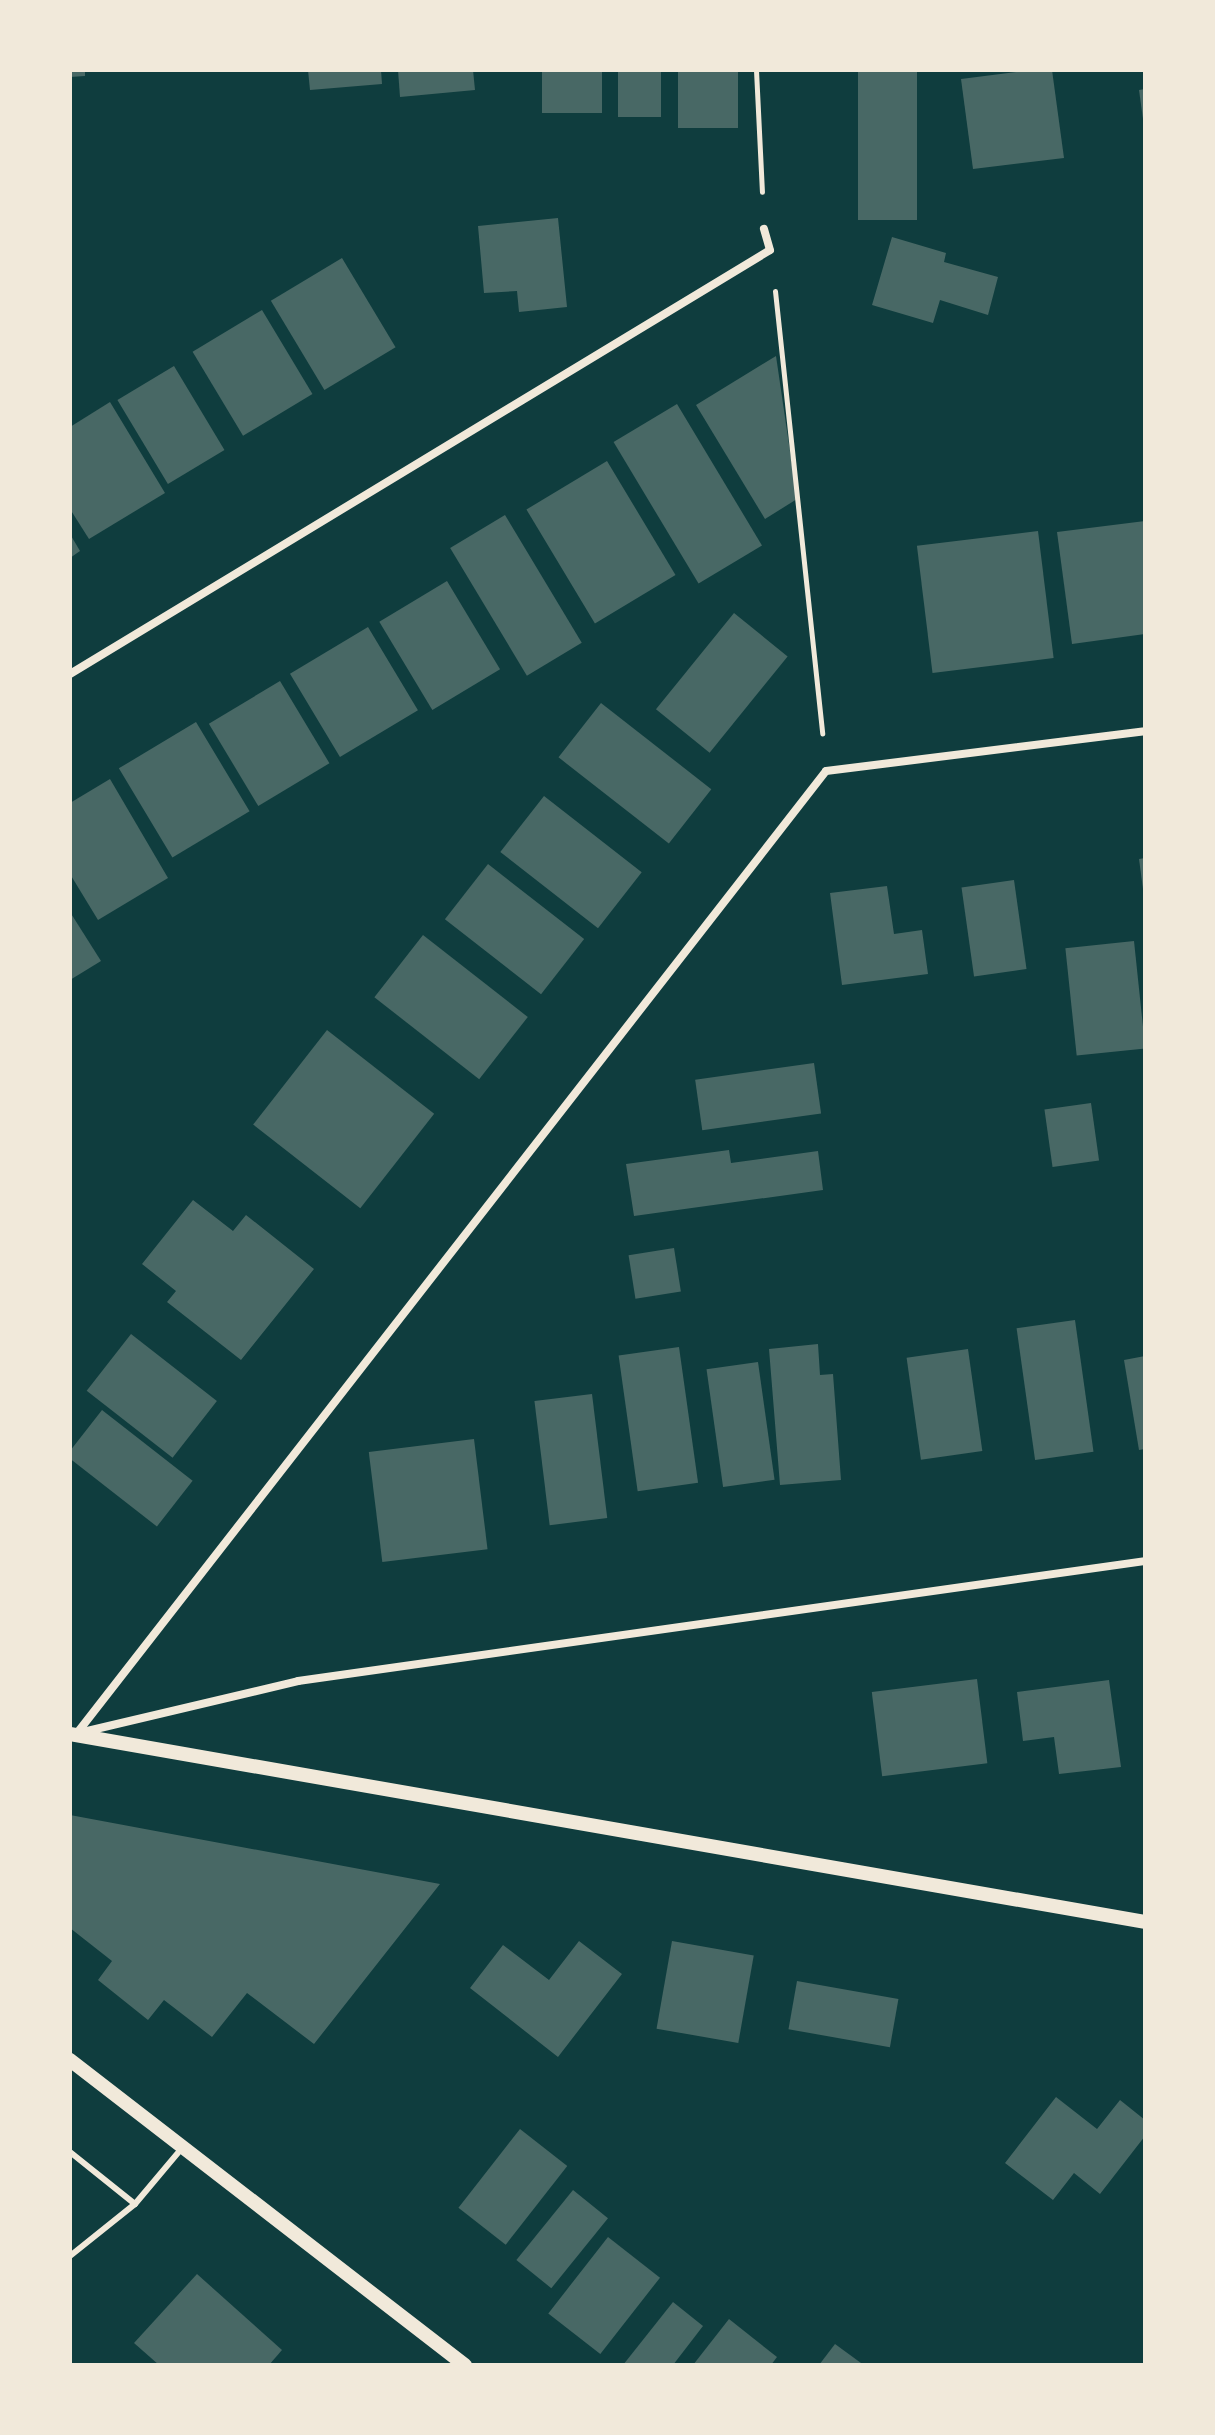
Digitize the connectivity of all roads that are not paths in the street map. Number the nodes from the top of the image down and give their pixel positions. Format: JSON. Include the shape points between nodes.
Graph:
{"nodes":[{"id":1,"x":764,"y":229,"type":"road end"},
{"id":2,"x":70,"y":674,"type":"edge"},
{"id":3,"x":1145,"y":731,"type":"edge"},
{"id":4,"x":1145,"y":1561,"type":"edge"},
{"id":5,"x":73,"y":1735,"type":"edge"},
{"id":6,"x":1145,"y":1922,"type":"edge"},
{"id":7,"x":70,"y":2060,"type":"edge"},
{"id":8,"x":182,"y":2147,"type":"junction"},
{"id":9,"x":70,"y":2152,"type":"edge"},
{"id":10,"x":135,"y":2204,"type":"junction"},
{"id":11,"x":70,"y":2256,"type":"edge"},
{"id":12,"x":465,"y":2365,"type":"edge"}],
"edges":[{"from":1,"to":2,"type":"street","via":[[770,250]]},
{"from":3,"to":5,"type":"street","via":[[826,771]]},
{"from":4,"to":5,"type":"street","via":[[298,1681]]},
{"from":5,"to":6,"type":"street"},
{"from":7,"to":8,"type":"street"},
{"from":8,"to":10,"type":"lane"},
{"from":8,"to":12,"type":"street"},
{"from":9,"to":10,"type":"lane"},
{"from":10,"to":11,"type":"lane"}]}
